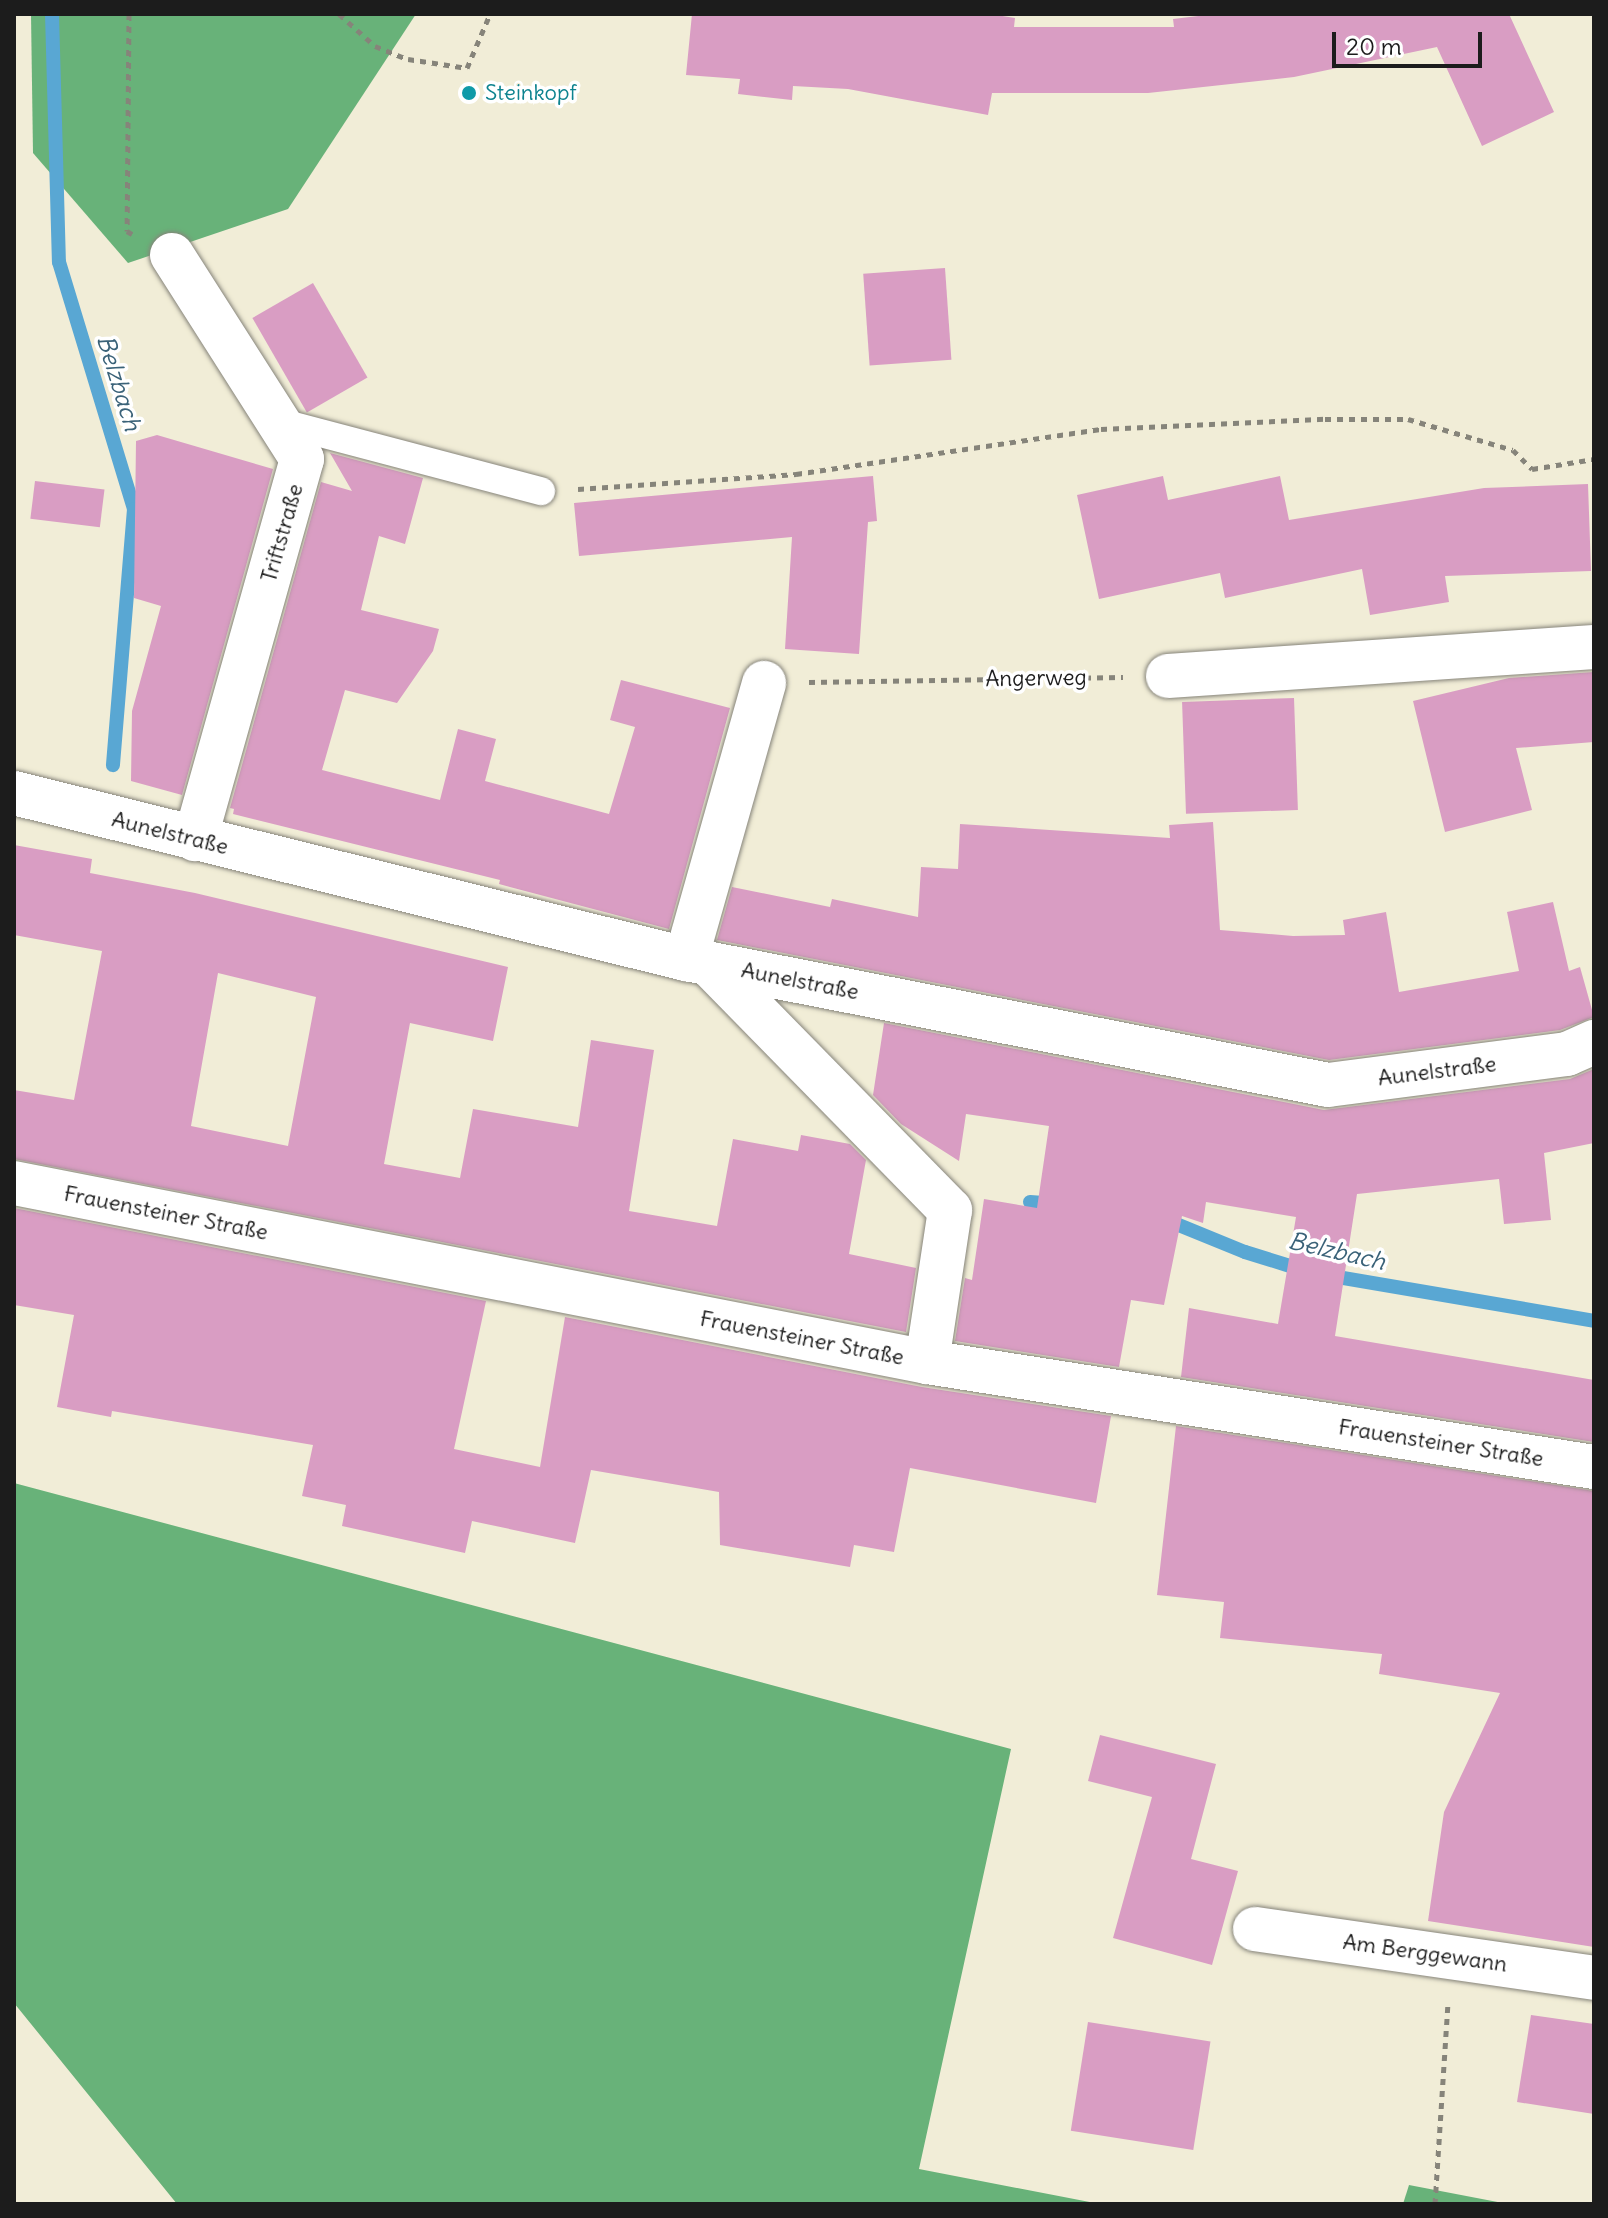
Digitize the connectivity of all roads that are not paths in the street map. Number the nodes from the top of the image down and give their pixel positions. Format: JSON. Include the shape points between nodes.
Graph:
{"nodes":[{"id":1,"x":172,"y":255,"type":"road end"},
{"id":2,"x":279,"y":422,"type":"junction"},
{"id":3,"x":541,"y":491,"type":"road end"},
{"id":4,"x":1594,"y":647,"type":"edge"},
{"id":5,"x":1168,"y":676,"type":"road end"},
{"id":6,"x":764,"y":683,"type":"road end"},
{"id":7,"x":14,"y":793,"type":"edge"},
{"id":8,"x":195,"y":839,"type":"junction"},
{"id":9,"x":697,"y":961,"type":"junction"},
{"id":10,"x":1594,"y":1042,"type":"edge"},
{"id":11,"x":14,"y":1183,"type":"edge"},
{"id":12,"x":927,"y":1362,"type":"junction"},
{"id":13,"x":1594,"y":1467,"type":"edge"},
{"id":14,"x":1255,"y":1929,"type":"dead end"},
{"id":15,"x":1594,"y":1978,"type":"edge"}],
"edges":[{"from":1,"to":2,"type":"street","name":"Triftstraße"},
{"from":2,"to":3,"type":"lane"},
{"from":2,"to":8,"type":"street","name":"Triftstraße","via":[[302,459]]},
{"from":4,"to":5,"type":"street"},
{"from":6,"to":9,"type":"street"},
{"from":7,"to":8,"type":"street","name":"Aunelstraße"},
{"from":8,"to":9,"type":"street","name":"Aunelstraße"},
{"from":9,"to":10,"type":"street","name":"Aunelstraße","via":[[1328,1085],[1567,1054]]},
{"from":9,"to":12,"type":"street","via":[[950,1210]]},
{"from":11,"to":12,"type":"street","name":"Frauensteiner Straße"},
{"from":12,"to":13,"type":"street","name":"Frauensteiner Straße"},
{"from":14,"to":15,"type":"street","name":"Am Berggewann"}]}
